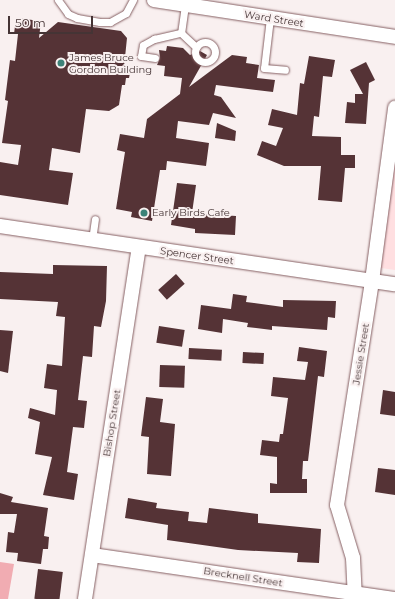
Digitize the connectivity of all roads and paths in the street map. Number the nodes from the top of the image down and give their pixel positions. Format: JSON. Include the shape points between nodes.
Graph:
{"nodes":[{"id":1,"x":58,"y":0,"type":"edge"},
{"id":2,"x":133,"y":0,"type":"edge"},
{"id":3,"x":154,"y":0,"type":"edge"},
{"id":4,"x":185,"y":5,"type":"junction"},
{"id":5,"x":270,"y":18,"type":"junction"},
{"id":6,"x":181,"y":33,"type":"junction"},
{"id":7,"x":395,"y":38,"type":"edge"},
{"id":8,"x":196,"y":47,"type":"dead end"},
{"id":9,"x":155,"y":58,"type":"dead end"},
{"id":10,"x":285,"y":70,"type":"dead end"},
{"id":11,"x":395,"y":108,"type":"edge"},
{"id":12,"x":95,"y":218,"type":"dead end"},
{"id":13,"x":0,"y":226,"type":"edge"},
{"id":14,"x":92,"y":240,"type":"junction"},
{"id":15,"x":140,"y":248,"type":"junction"},
{"id":16,"x":372,"y":281,"type":"junction"},
{"id":17,"x":395,"y":284,"type":"edge"},
{"id":18,"x":92,"y":555,"type":"junction"},
{"id":19,"x":356,"y":597,"type":"edge"},
{"id":20,"x":85,"y":599,"type":"edge"},
{"id":21,"x":394,"y":599,"type":"edge"}],
"edges":[{"from":1,"to":2,"type":"lane","via":[[68,14],[77,18],[110,22],[126,14]]},
{"from":3,"to":4,"type":"street","name":"Ward Street"},
{"from":4,"to":5,"type":"street","name":"Ward Street"},
{"from":4,"to":6,"type":"lane"},
{"from":5,"to":7,"type":"street","name":"Ward Street"},
{"from":5,"to":10,"type":"lane","via":[[264,68]]},
{"from":6,"to":8,"type":"lane"},
{"from":6,"to":9,"type":"lane","via":[[168,34],[143,45],[141,56]]},
{"from":11,"to":16,"type":"street","name":"Jessie Street"},
{"from":12,"to":14,"type":"lane"},
{"from":13,"to":14,"type":"street","name":"Spencer Street"},
{"from":14,"to":15,"type":"street","name":"Spencer Street"},
{"from":15,"to":16,"type":"street","name":"Spencer Street"},
{"from":15,"to":18,"type":"street","name":"Bishop Street"},
{"from":16,"to":17,"type":"street","name":"Spencer Street"},
{"from":16,"to":19,"type":"street","name":"Jessie Street","via":[[337,505],[353,558]]},
{"from":18,"to":19,"type":"street","name":"Brecknell Street"},
{"from":18,"to":20,"type":"street","name":"Bishop Street"},
{"from":19,"to":21,"type":"street","name":"Brecknell Street"}]}
